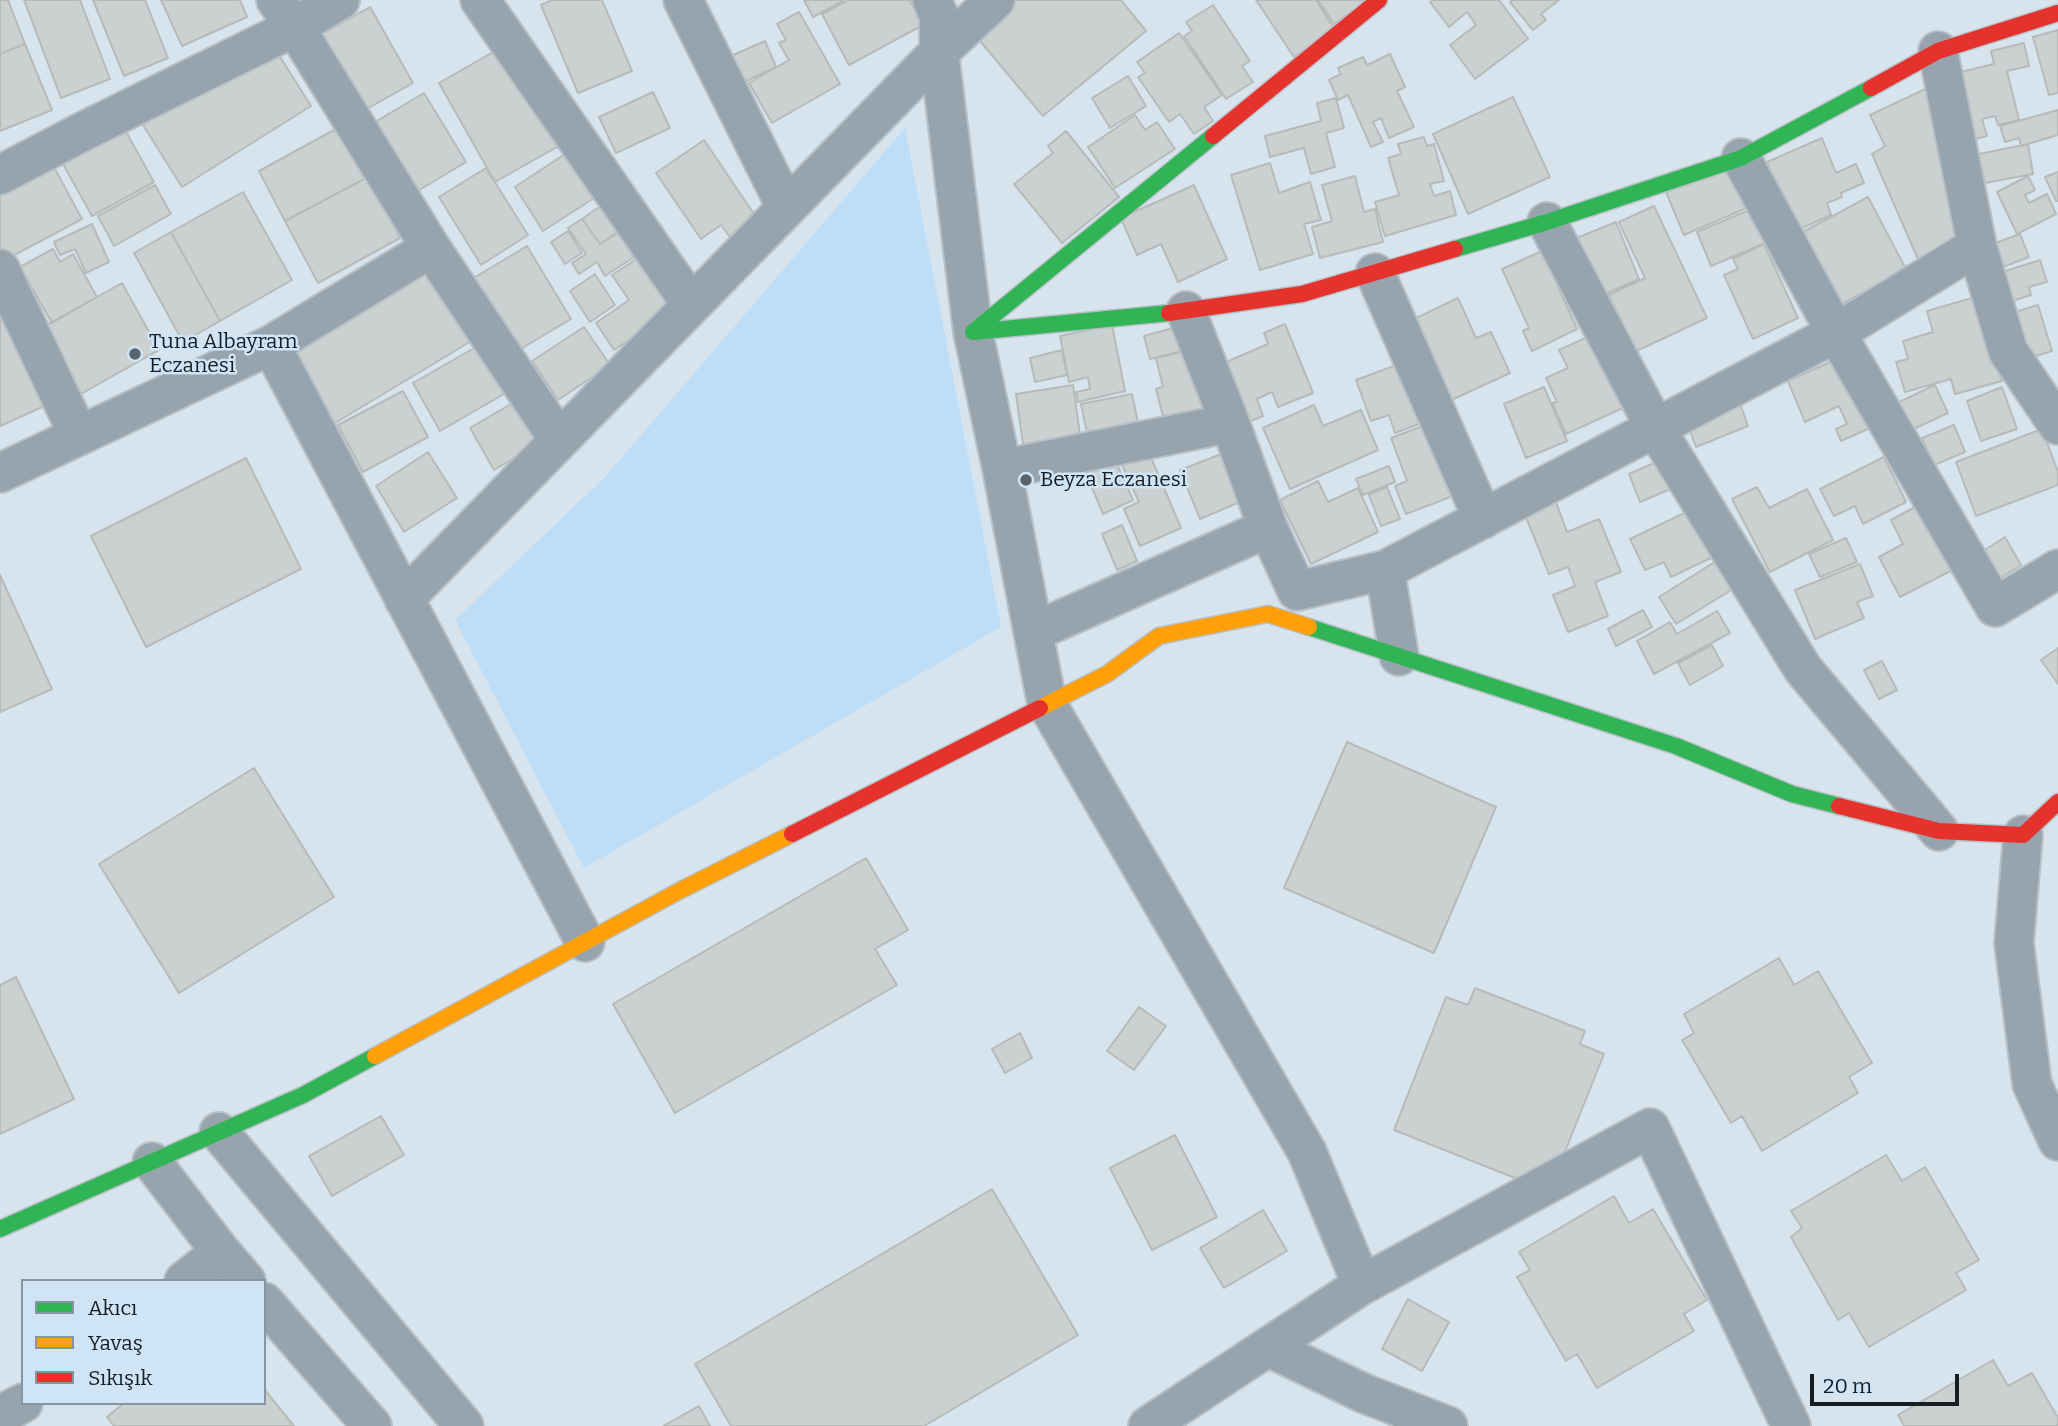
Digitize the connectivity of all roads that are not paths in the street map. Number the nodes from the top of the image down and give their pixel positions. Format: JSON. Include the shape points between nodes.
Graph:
{"nodes":[{"id":1,"x":340,"y":0,"type":"edge"},
{"id":2,"x":480,"y":0,"type":"edge"},
{"id":3,"x":683,"y":0,"type":"edge"},
{"id":4,"x":932,"y":0,"type":"edge"},
{"id":5,"x":995,"y":0,"type":"edge"},
{"id":6,"x":1379,"y":0,"type":"edge"},
{"id":7,"x":2058,"y":13,"type":"edge"},
{"id":8,"x":286,"y":14,"type":"edge"},
{"id":9,"x":1938,"y":51,"type":"junction"},
{"id":10,"x":939,"y":52,"type":"junction"},
{"id":11,"x":1741,"y":158,"type":"junction"},
{"id":12,"x":0,"y":175,"type":"edge"},
{"id":13,"x":786,"y":207,"type":"junction"},
{"id":14,"x":1547,"y":222,"type":"junction"},
{"id":15,"x":1977,"y":246,"type":"junction"},
{"id":16,"x":431,"y":248,"type":"junction"},
{"id":17,"x":0,"y":269,"type":"edge"},
{"id":18,"x":1375,"y":274,"type":"junction"},
{"id":19,"x":691,"y":304,"type":"junction"},
{"id":20,"x":1186,"y":311,"type":"junction"},
{"id":21,"x":973,"y":332,"type":"junction"},
{"id":22,"x":1836,"y":333,"type":"junction"},
{"id":23,"x":271,"y":345,"type":"junction"},
{"id":24,"x":1230,"y":423,"type":"junction"},
{"id":25,"x":2058,"y":425,"type":"edge"},
{"id":26,"x":1656,"y":429,"type":"junction"},
{"id":27,"x":79,"y":436,"type":"junction"},
{"id":28,"x":559,"y":440,"type":"junction"},
{"id":29,"x":1002,"y":469,"type":"junction"},
{"id":30,"x":0,"y":473,"type":"edge"},
{"id":31,"x":1483,"y":519,"type":"junction"},
{"id":32,"x":1268,"y":528,"type":"junction"},
{"id":33,"x":2058,"y":569,"type":"edge"},
{"id":34,"x":1385,"y":570,"type":"junction"},
{"id":35,"x":404,"y":599,"type":"junction"},
{"id":36,"x":1033,"y":632,"type":"junction"},
{"id":37,"x":1399,"y":656,"type":"junction"},
{"id":38,"x":1047,"y":704,"type":"junction"},
{"id":39,"x":2058,"y":802,"type":"edge"},
{"id":40,"x":1940,"y":831,"type":"junction"},
{"id":41,"x":2023,"y":835,"type":"junction"},
{"id":42,"x":585,"y":942,"type":"junction"},
{"id":43,"x":2024,"y":1025,"type":"junction"},
{"id":44,"x":2058,"y":1057,"type":"edge"},
{"id":45,"x":219,"y":1132,"type":"junction"},
{"id":46,"x":2058,"y":1141,"type":"edge"},
{"id":47,"x":152,"y":1162,"type":"junction"},
{"id":48,"x":0,"y":1229,"type":"edge"},
{"id":49,"x":221,"y":1252,"type":"junction"},
{"id":50,"x":187,"y":1279,"type":"edge"},
{"id":51,"x":244,"y":1279,"type":"edge"},
{"id":52,"x":1362,"y":1285,"type":"junction"},
{"id":53,"x":266,"y":1303,"type":"edge"},
{"id":54,"x":1268,"y":1347,"type":"junction"},
{"id":55,"x":21,"y":1404,"type":"edge"},
{"id":56,"x":0,"y":1415,"type":"edge"},
{"id":57,"x":372,"y":1426,"type":"edge"},
{"id":58,"x":464,"y":1426,"type":"edge"},
{"id":59,"x":1148,"y":1426,"type":"edge"},
{"id":60,"x":1448,"y":1426,"type":"edge"},
{"id":61,"x":1791,"y":1426,"type":"edge"}],
"edges":[{"from":1,"to":8,"type":"street"},
{"from":2,"to":19,"type":"street"},
{"from":3,"to":13,"type":"street"},
{"from":4,"to":10,"type":"street","via":[[939,16]]},
{"from":5,"to":10,"type":"street"},
{"from":6,"to":21,"type":"street"},
{"from":7,"to":9,"type":"street"},
{"from":8,"to":12,"type":"street"},
{"from":8,"to":16,"type":"street"},
{"from":9,"to":11,"type":"street"},
{"from":9,"to":15,"type":"street"},
{"from":10,"to":13,"type":"street"},
{"from":10,"to":21,"type":"street"},
{"from":11,"to":14,"type":"street"},
{"from":11,"to":22,"type":"street"},
{"from":13,"to":19,"type":"street"},
{"from":14,"to":18,"type":"street"},
{"from":14,"to":26,"type":"street"},
{"from":15,"to":22,"type":"street"},
{"from":15,"to":25,"type":"street","via":[[2008,351]]},
{"from":16,"to":23,"type":"street"},
{"from":16,"to":28,"type":"street"},
{"from":17,"to":27,"type":"street"},
{"from":18,"to":20,"type":"street","via":[[1301,294]]},
{"from":18,"to":31,"type":"street"},
{"from":19,"to":28,"type":"street"},
{"from":20,"to":21,"type":"street"},
{"from":20,"to":24,"type":"street"},
{"from":21,"to":29,"type":"street"},
{"from":22,"to":26,"type":"street"},
{"from":22,"to":33,"type":"street","via":[[1995,607]]},
{"from":23,"to":27,"type":"street"},
{"from":23,"to":35,"type":"street"},
{"from":24,"to":29,"type":"street"},
{"from":24,"to":32,"type":"street"},
{"from":26,"to":31,"type":"street"},
{"from":26,"to":40,"type":"street","via":[[1803,669]]},
{"from":27,"to":30,"type":"street"},
{"from":28,"to":35,"type":"street"},
{"from":29,"to":36,"type":"street"},
{"from":31,"to":34,"type":"street"},
{"from":32,"to":34,"type":"street","via":[[1297,591]]},
{"from":32,"to":36,"type":"street"},
{"from":34,"to":37,"type":"street"},
{"from":35,"to":42,"type":"street"},
{"from":36,"to":38,"type":"street"},
{"from":37,"to":38,"type":"street","via":[[1268,614],[1159,636],[1107,674]]},
{"from":37,"to":40,"type":"street","via":[[1676,746],[1792,794]]},
{"from":38,"to":42,"type":"street"},
{"from":38,"to":52,"type":"street","via":[[1307,1152]]},
{"from":39,"to":41,"type":"street"},
{"from":40,"to":41,"type":"street"},
{"from":41,"to":43,"type":"street","via":[[2014,943]]},
{"from":42,"to":45,"type":"street","via":[[303,1095]]},
{"from":43,"to":44,"type":"street"},
{"from":43,"to":46,"type":"street","via":[[2032,1084]]},
{"from":45,"to":47,"type":"street"},
{"from":45,"to":58,"type":"street"},
{"from":47,"to":48,"type":"street"},
{"from":47,"to":49,"type":"street"},
{"from":49,"to":50,"type":"street"},
{"from":49,"to":51,"type":"street"},
{"from":52,"to":54,"type":"street"},
{"from":52,"to":61,"type":"street","via":[[1650,1128]]},
{"from":53,"to":57,"type":"street"},
{"from":54,"to":59,"type":"street"},
{"from":54,"to":60,"type":"street","via":[[1363,1393]]},
{"from":55,"to":56,"type":"street"}]}
